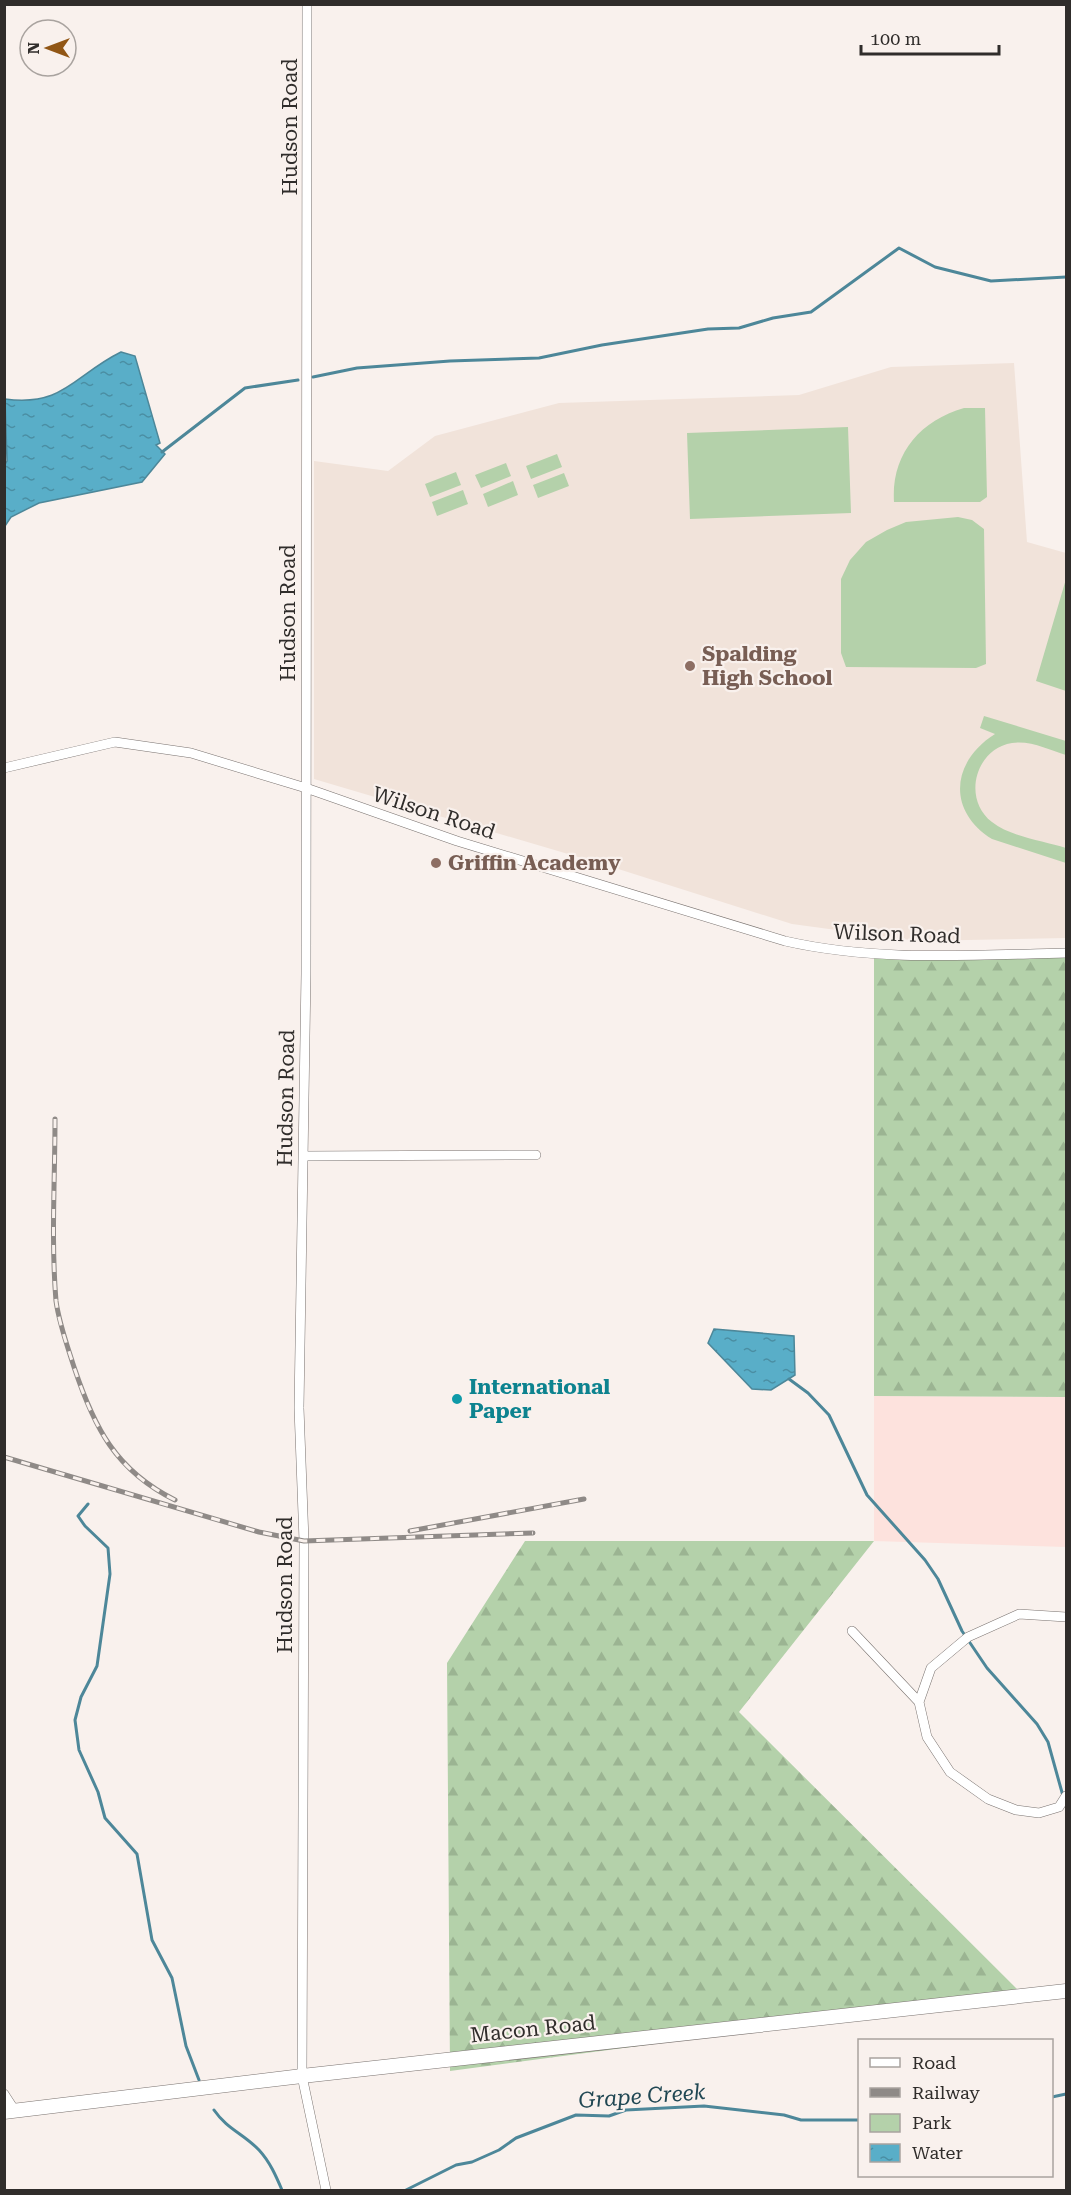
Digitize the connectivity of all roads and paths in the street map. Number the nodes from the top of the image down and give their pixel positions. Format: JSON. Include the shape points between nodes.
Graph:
{"nodes":[{"id":1,"x":307,"y":4,"type":"edge"},
{"id":2,"x":4,"y":768,"type":"edge"},
{"id":3,"x":306,"y":788,"type":"junction"},
{"id":4,"x":1066,"y":953,"type":"edge"},
{"id":5,"x":303,"y":1155,"type":"junction"},
{"id":6,"x":536,"y":1155,"type":"dead end"},
{"id":7,"x":1066,"y":1617,"type":"edge"},
{"id":8,"x":852,"y":1631,"type":"dead end"},
{"id":9,"x":919,"y":1702,"type":"junction"},
{"id":10,"x":1066,"y":1796,"type":"edge"},
{"id":11,"x":1066,"y":1991,"type":"edge"},
{"id":12,"x":302,"y":2076,"type":"junction"},
{"id":13,"x":4,"y":2094,"type":"edge"},
{"id":14,"x":10,"y":2112,"type":"edge"},
{"id":15,"x":326,"y":2190,"type":"edge"}],
"edges":[{"from":1,"to":3,"type":"street","name":"Hudson Road"},
{"from":2,"to":3,"type":"street","name":"Wilson Road","via":[[115,742],[191,753]]},
{"from":3,"to":4,"type":"street","name":"Wilson Road","via":[[457,841],[819,949],[891,956]]},
{"from":3,"to":5,"type":"street","name":"Hudson Road"},
{"from":5,"to":6,"type":"street"},
{"from":5,"to":12,"type":"street","name":"Hudson Road","via":[[299,1408],[304,1541]]},
{"from":7,"to":9,"type":"street","via":[[1018,1614],[968,1637],[931,1668]]},
{"from":8,"to":9,"type":"street"},
{"from":9,"to":10,"type":"street","via":[[927,1737],[950,1772],[988,1799],[1016,1810],[1039,1813],[1059,1807]]},
{"from":11,"to":12,"type":"main road","name":"Macon Road"},
{"from":12,"to":14,"type":"main road","name":"Macon Road"},
{"from":12,"to":15,"type":"street","name":"Hudson Road"},
{"from":13,"to":14,"type":"street"}]}
